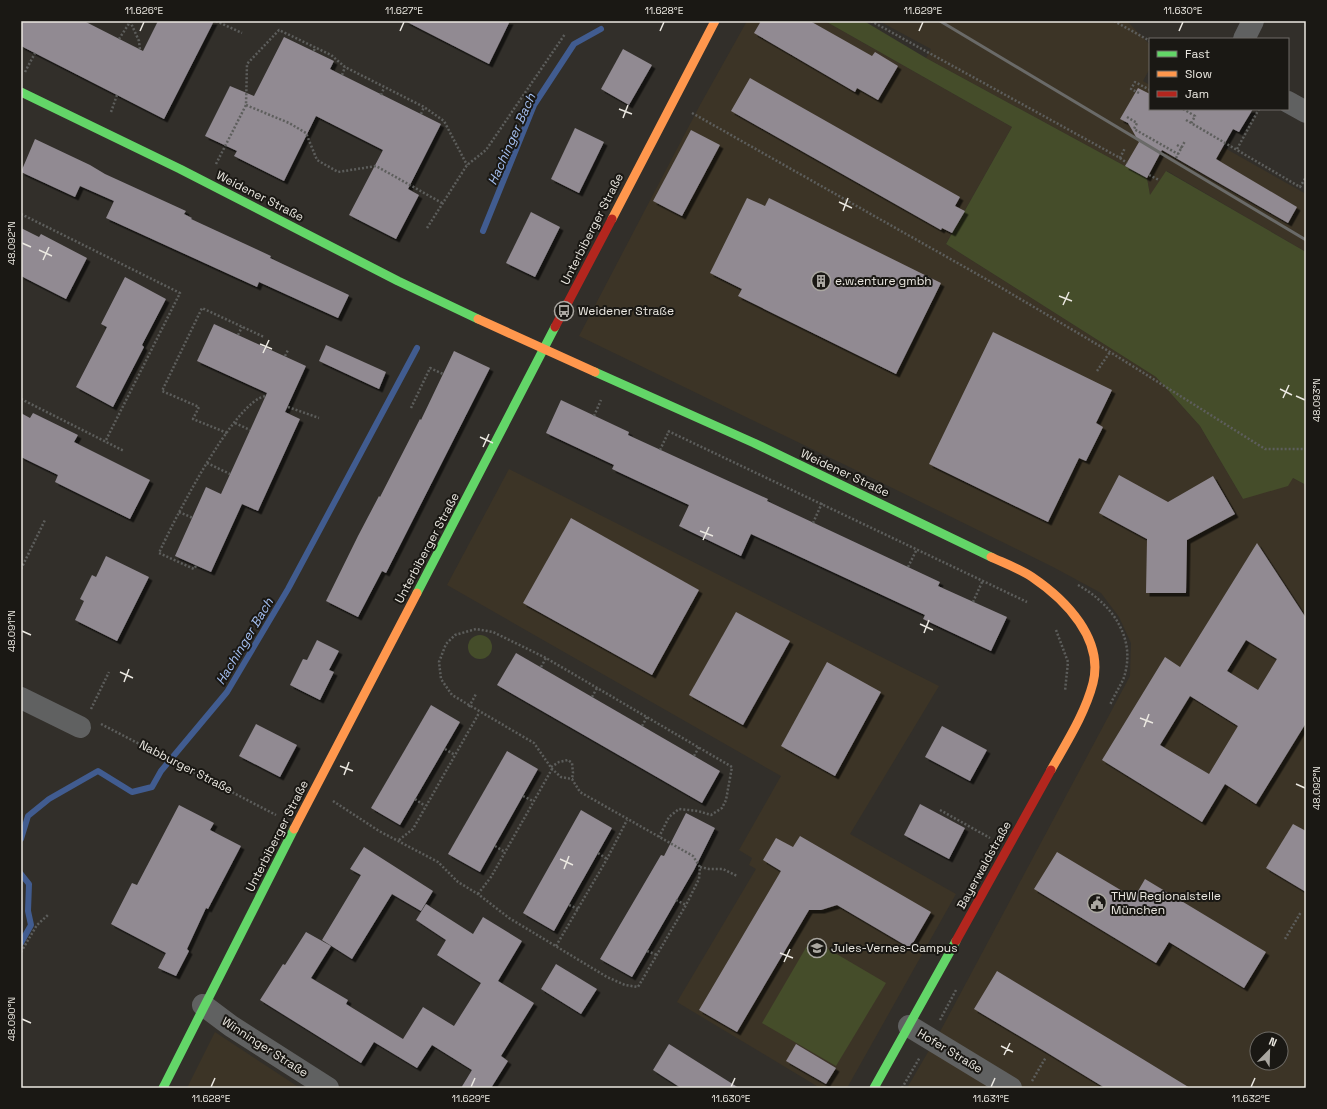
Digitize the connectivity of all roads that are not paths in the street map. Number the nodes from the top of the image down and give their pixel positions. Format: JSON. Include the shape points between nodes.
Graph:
{"nodes":[{"id":1,"x":715,"y":21,"type":"edge"},
{"id":2,"x":1253,"y":21,"type":"edge"},
{"id":3,"x":1244,"y":38,"type":"edge"},
{"id":4,"x":21,"y":92,"type":"edge"},
{"id":5,"x":1289,"y":103,"type":"edge"},
{"id":6,"x":1306,"y":112,"type":"edge"},
{"id":7,"x":544,"y":349,"type":"junction"},
{"id":8,"x":1093,"y":648,"type":"joint"},
{"id":9,"x":21,"y":698,"type":"edge"},
{"id":10,"x":88,"y":719,"type":"road end"},
{"id":11,"x":203,"y":1006,"type":"junction"},
{"id":12,"x":909,"y":1026,"type":"junction"},
{"id":13,"x":1021,"y":1085,"type":"edge"},
{"id":14,"x":162,"y":1088,"type":"edge"},
{"id":15,"x":328,"y":1088,"type":"edge"},
{"id":16,"x":874,"y":1088,"type":"edge"}],
"edges":[{"from":1,"to":7,"type":"street","name":"Unterbiberger Straße"},
{"from":2,"to":3,"type":"street"},
{"from":4,"to":7,"type":"street","name":"Weidener Straße","via":[[180,169],[398,281]]},
{"from":5,"to":6,"type":"street"},
{"from":7,"to":8,"type":"street","name":"Weidener Straße","via":[[754,443],[1031,576],[1067,605]]},
{"from":7,"to":11,"type":"street","name":"Unterbiberger Straße"},
{"from":8,"to":12,"type":"street","name":"Bayerwaldstraße","via":[[1093,682],[1076,725]]},
{"from":9,"to":10,"type":"street"},
{"from":11,"to":14,"type":"street","name":"Unterbiberger Straße"},
{"from":11,"to":15,"type":"street","name":"Winninger Straße"},
{"from":12,"to":13,"type":"street","name":"Hofer Straße"},
{"from":12,"to":16,"type":"street","name":"Bayerwaldstraße"}]}
